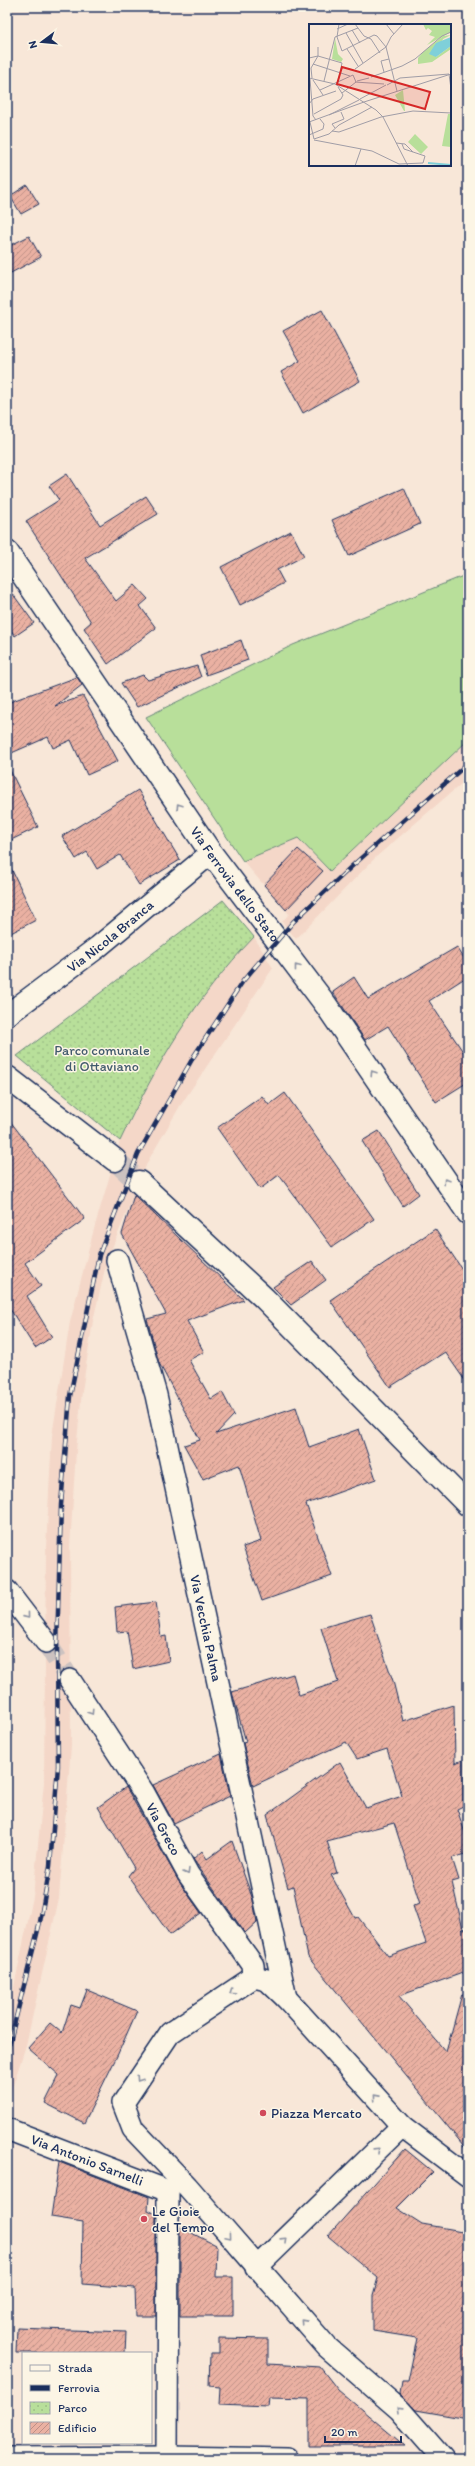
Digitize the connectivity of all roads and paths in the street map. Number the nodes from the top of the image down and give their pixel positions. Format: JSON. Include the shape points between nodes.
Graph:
{"nodes":[{"id":1,"x":7,"y":552,"type":"edge"},
{"id":2,"x":211,"y":853,"type":"junction"},
{"id":3,"x":7,"y":1015,"type":"edge"},
{"id":4,"x":7,"y":1077,"type":"edge"},
{"id":5,"x":115,"y":1160,"type":"tunnel mouth"},
{"id":6,"x":139,"y":1182,"type":"tunnel mouth"},
{"id":7,"x":468,"y":1213,"type":"edge"},
{"id":8,"x":117,"y":1260,"type":"dead end"},
{"id":9,"x":468,"y":1505,"type":"edge"},
{"id":10,"x":7,"y":1591,"type":"edge"},
{"id":11,"x":46,"y":1642,"type":"tunnel mouth"},
{"id":12,"x":70,"y":1680,"type":"tunnel mouth"},
{"id":13,"x":254,"y":1977,"type":"junction"},
{"id":14,"x":286,"y":1998,"type":"junction"},
{"id":15,"x":402,"y":2126,"type":"junction"},
{"id":16,"x":7,"y":2129,"type":"edge"},
{"id":17,"x":468,"y":2176,"type":"edge"},
{"id":18,"x":178,"y":2189,"type":"junction"},
{"id":19,"x":256,"y":2268,"type":"junction"},
{"id":20,"x":7,"y":2458,"type":"edge"},
{"id":21,"x":167,"y":2458,"type":"edge"},
{"id":22,"x":287,"y":2459,"type":"edge"},
{"id":23,"x":443,"y":2459,"type":"edge"}],
"edges":[{"from":2,"to":1,"type":"main road","name":"Via Ferrovia dello Stato","one_way":true},
{"from":2,"to":3,"type":"street","name":"Via Nicola Branca","via":[[98,947]]},
{"from":7,"to":2,"type":"main road","name":"Via Ferrovia dello Stato","one_way":true,"via":[[326,1005]]},
{"from":4,"to":5,"type":"main road"},
{"from":6,"to":9,"type":"main road","via":[[264,1298]]},
{"from":8,"to":14,"type":"street","name":"Via Vecchia Palma","via":[[156,1395]]},
{"from":10,"to":11,"type":"street","one_way":true},
{"from":12,"to":13,"type":"street","name":"Via Greco","one_way":true,"via":[[144,1793],[188,1874],[253,1965]]},
{"from":13,"to":14,"type":"street","via":[[267,1980]]},
{"from":13,"to":18,"type":"street","one_way":true,"via":[[170,2033],[123,2103],[133,2129]]},
{"from":15,"to":14,"type":"street","one_way":true},
{"from":15,"to":17,"type":"street"},
{"from":19,"to":15,"type":"street","one_way":true},
{"from":16,"to":18,"type":"street","name":"Via Antonio Sarnelli"},
{"from":18,"to":19,"type":"street","one_way":true},
{"from":18,"to":21,"type":"street"},
{"from":23,"to":19,"type":"street","one_way":true,"via":[[400,2410],[327,2347]]},
{"from":20,"to":21,"type":"street"},
{"from":21,"to":22,"type":"street"}]}
